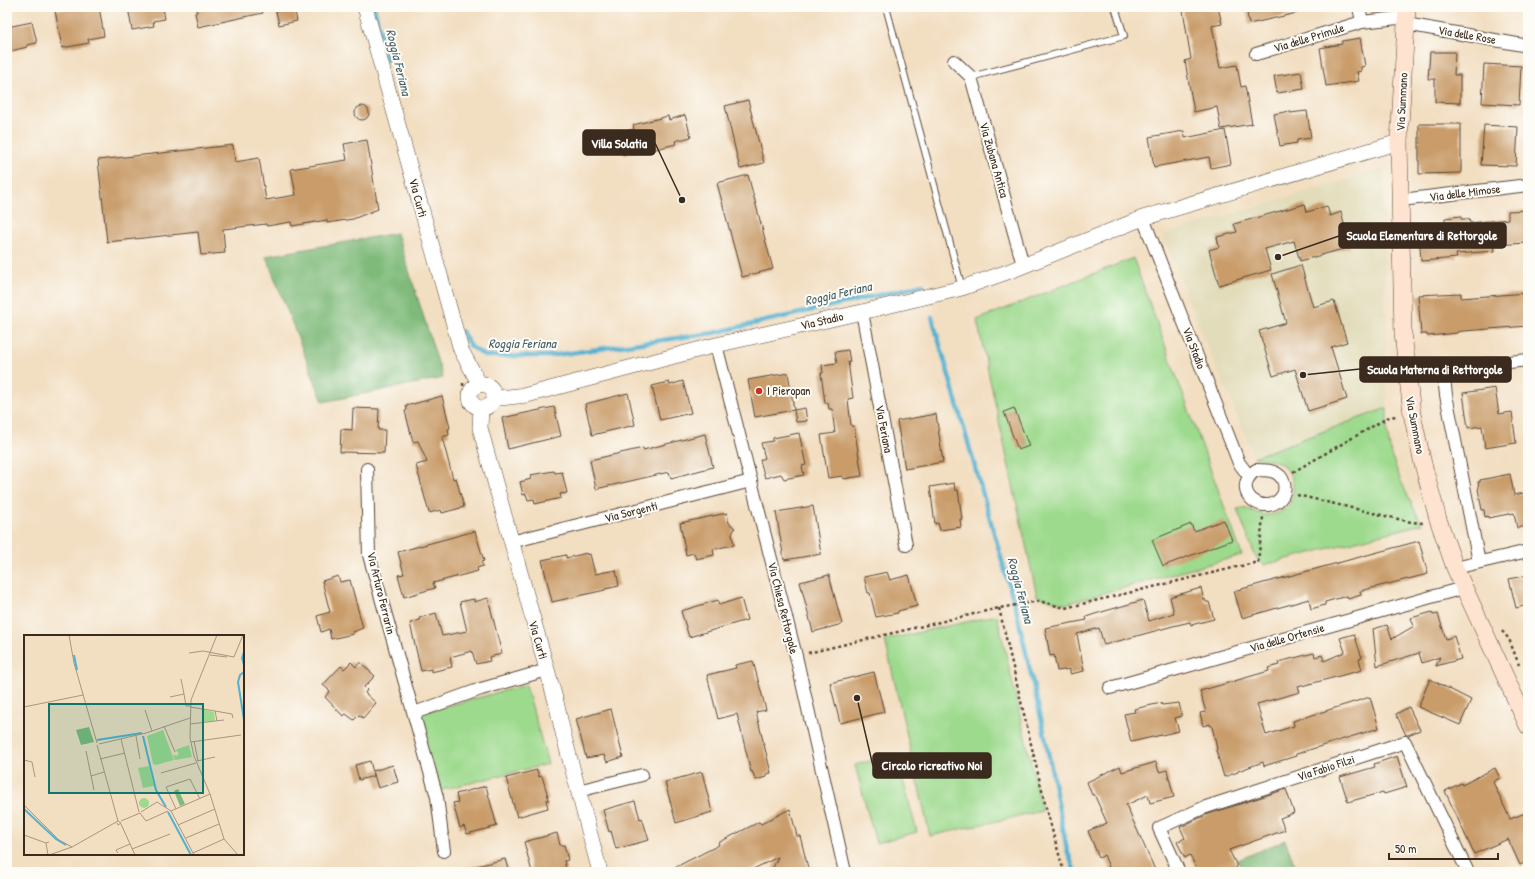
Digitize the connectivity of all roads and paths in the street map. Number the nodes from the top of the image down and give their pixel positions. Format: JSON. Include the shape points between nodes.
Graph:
{"nodes":[{"id":1,"x":364,"y":7,"type":"edge"},
{"id":2,"x":886,"y":7,"type":"edge"},
{"id":3,"x":1115,"y":7,"type":"edge"},
{"id":4,"x":1359,"y":7,"type":"edge"},
{"id":5,"x":1407,"y":16,"type":"edge"},
{"id":6,"x":1362,"y":22,"type":"junction"},
{"id":7,"x":1528,"y":46,"type":"edge"},
{"id":8,"x":1256,"y":54,"type":"dead end"},
{"id":9,"x":954,"y":61,"type":"dead end"},
{"id":10,"x":971,"y":78,"type":"junction"},
{"id":11,"x":1399,"y":142,"type":"junction"},
{"id":12,"x":1528,"y":185,"type":"edge"},
{"id":13,"x":1401,"y":200,"type":"junction"},
{"id":14,"x":1143,"y":218,"type":"junction"},
{"id":15,"x":1023,"y":265,"type":"junction"},
{"id":16,"x":962,"y":288,"type":"junction"},
{"id":17,"x":862,"y":312,"type":"junction"},
{"id":18,"x":716,"y":345,"type":"junction"},
{"id":19,"x":1528,"y":360,"type":"edge"},
{"id":20,"x":1443,"y":369,"type":"junction"},
{"id":21,"x":1407,"y":373,"type":"junction"},
{"id":22,"x":480,"y":385,"type":"junction"},
{"id":23,"x":494,"y":397,"type":"junction"},
{"id":24,"x":481,"y":408,"type":"junction"},
{"id":25,"x":1412,"y":414,"type":"junction"},
{"id":26,"x":367,"y":470,"type":"dead end"},
{"id":27,"x":1289,"y":475,"type":"dead end"},
{"id":28,"x":1249,"y":476,"type":"dead end"},
{"id":29,"x":751,"y":481,"type":"junction"},
{"id":30,"x":1290,"y":494,"type":"dead end"},
{"id":31,"x":1438,"y":519,"type":"junction"},
{"id":32,"x":1261,"y":538,"type":"dead end"},
{"id":33,"x":511,"y":542,"type":"junction"},
{"id":34,"x":906,"y":545,"type":"dead end"},
{"id":35,"x":1528,"y":551,"type":"edge"},
{"id":36,"x":1479,"y":562,"type":"junction"},
{"id":37,"x":1455,"y":568,"type":"junction"},
{"id":38,"x":1463,"y":588,"type":"junction"},
{"id":39,"x":998,"y":608,"type":"junction"},
{"id":40,"x":796,"y":656,"type":"junction"},
{"id":41,"x":547,"y":670,"type":"junction"},
{"id":42,"x":1110,"y":688,"type":"dead end"},
{"id":43,"x":414,"y":713,"type":"junction"},
{"id":44,"x":1528,"y":726,"type":"edge"},
{"id":45,"x":642,"y":776,"type":"dead end"},
{"id":46,"x":578,"y":791,"type":"junction"},
{"id":47,"x":444,"y":851,"type":"dead end"},
{"id":48,"x":600,"y":872,"type":"edge"},
{"id":49,"x":845,"y":872,"type":"edge"},
{"id":50,"x":1064,"y":872,"type":"edge"},
{"id":51,"x":1179,"y":872,"type":"edge"},
{"id":52,"x":1468,"y":872,"type":"edge"}],
"edges":[{"from":1,"to":22,"type":"street","name":"Via Curti","via":[[460,350]]},
{"from":2,"to":16,"type":"lane"},
{"from":3,"to":10,"type":"lane","via":[[1124,36]]},
{"from":4,"to":6,"type":"street"},
{"from":5,"to":6,"type":"street","name":"Via delle Primule"},
{"from":5,"to":7,"type":"street","name":"Via delle Rose"},
{"from":5,"to":11,"type":"main road","name":"Via Summano"},
{"from":6,"to":8,"type":"street","name":"Via delle Primule"},
{"from":9,"to":10,"type":"street","name":"Via Zubana Antica"},
{"from":10,"to":15,"type":"street","name":"Via Zubana Antica"},
{"from":11,"to":13,"type":"main road","name":"Via Summano"},
{"from":11,"to":14,"type":"street","name":"Via Stadio"},
{"from":12,"to":13,"type":"street","name":"Via delle Mimose"},
{"from":13,"to":21,"type":"main road","name":"Via Summano","via":[[1403,333]]},
{"from":14,"to":15,"type":"street","name":"Via Stadio"},
{"from":14,"to":28,"type":"street","name":"Via Stadio","via":[[1239,463]]},
{"from":15,"to":16,"type":"street","name":"Via Stadio"},
{"from":16,"to":17,"type":"street","name":"Via Stadio"},
{"from":17,"to":18,"type":"street","name":"Via Stadio"},
{"from":17,"to":34,"type":"street","name":"Via Feriana"},
{"from":18,"to":23,"type":"street","name":"Via Stadio","via":[[527,395]]},
{"from":18,"to":29,"type":"street","name":"Via Chiesa Rettorgole"},
{"from":19,"to":20,"type":"street"},
{"from":20,"to":21,"type":"street"},
{"from":20,"to":36,"type":"street"},
{"from":21,"to":25,"type":"main road","name":"Via Summano"},
{"from":22,"to":23,"type":"street","name":"Via Curti","via":[[490,387]]},
{"from":22,"to":24,"type":"street","via":[[473,388],[471,395],[472,402]]},
{"from":23,"to":24,"type":"street","via":[[488,406]]},
{"from":24,"to":33,"type":"street","name":"Via Curti","via":[[480,428]]},
{"from":25,"to":27,"type":"path","via":[[1389,417]]},
{"from":25,"to":31,"type":"main road","name":"Via Summano"},
{"from":26,"to":43,"type":"street","name":"Via Arturo Ferrarin","via":[[369,555]]},
{"from":29,"to":33,"type":"street","name":"Via Sorgenti"},
{"from":29,"to":40,"type":"street","name":"Via Chiesa Rettorgole"},
{"from":30,"to":31,"type":"path","via":[[1411,522],[1424,523]]},
{"from":31,"to":37,"type":"main road","name":"Via Summano"},
{"from":32,"to":39,"type":"path","via":[[1258,562],[1065,608],[1039,601]]},
{"from":33,"to":41,"type":"street","name":"Via Curti"},
{"from":35,"to":36,"type":"street"},
{"from":36,"to":37,"type":"street"},
{"from":37,"to":38,"type":"main road","name":"Via Summano"},
{"from":38,"to":42,"type":"street","name":"Via delle Ortensie"},
{"from":38,"to":44,"type":"main road","name":"Via Summano"},
{"from":39,"to":40,"type":"path"},
{"from":39,"to":50,"type":"path"},
{"from":40,"to":49,"type":"street","name":"Via Chiesa Rettorgole"},
{"from":41,"to":43,"type":"street","via":[[481,689]]},
{"from":41,"to":46,"type":"street","name":"Via Curti"},
{"from":43,"to":47,"type":"street","name":"Via Arturo Ferrarin","via":[[437,797]]},
{"from":45,"to":46,"type":"street"},
{"from":46,"to":48,"type":"street","name":"Via Curti"},
{"from":51,"to":52,"type":"street","name":"Via Fabio Filzi","via":[[1159,828],[1203,808],[1405,742]]}]}
